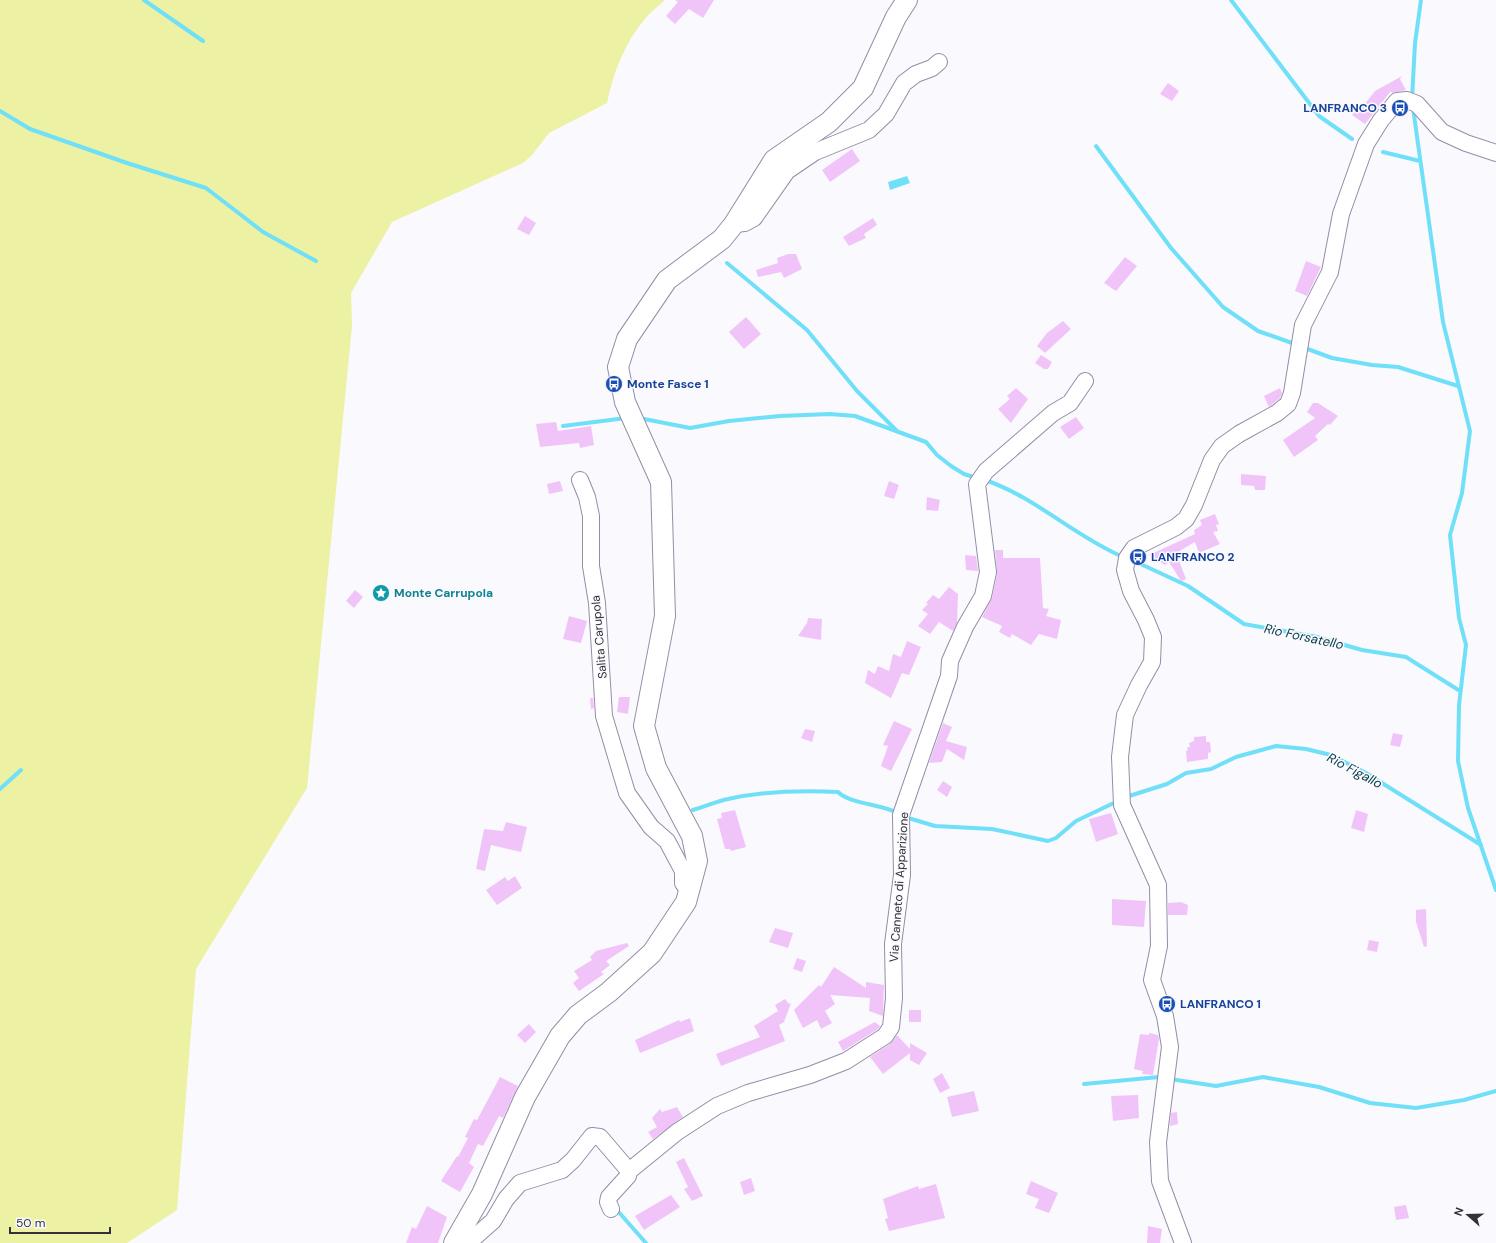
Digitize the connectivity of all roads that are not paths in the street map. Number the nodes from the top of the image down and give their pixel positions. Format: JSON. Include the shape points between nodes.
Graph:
{"nodes":[{"id":1,"x":907,"y":0,"type":"edge"},
{"id":2,"x":939,"y":62,"type":"dead end"},
{"id":3,"x":1496,"y":153,"type":"edge"},
{"id":4,"x":734,"y":224,"type":"junction"},
{"id":5,"x":1085,"y":381,"type":"dead end"},
{"id":6,"x":580,"y":480,"type":"dead end"},
{"id":7,"x":690,"y":891,"type":"junction"},
{"id":8,"x":629,"y":1171,"type":"junction"},
{"id":9,"x":611,"y":1209,"type":"dead end"},
{"id":10,"x":454,"y":1243,"type":"edge"},
{"id":11,"x":468,"y":1243,"type":"edge"},
{"id":12,"x":1183,"y":1243,"type":"edge"}],
"edges":[{"from":1,"to":4,"type":"main road","via":[[896,17],[863,88],[829,122],[774,160]]},
{"from":2,"to":4,"type":"street","via":[[904,83],[886,114],[869,130],[815,152],[788,171],[754,218],[745,223]]},
{"from":3,"to":12,"type":"street","via":[[1442,132],[1417,104],[1407,100],[1397,101],[1380,120],[1366,144],[1344,207],[1330,272],[1303,326],[1288,404],[1222,446],[1212,460],[1186,519],[1176,527],[1134,548],[1128,558],[1126,570],[1131,591],[1153,637],[1152,662],[1125,715],[1120,757],[1122,806],[1158,885],[1159,946],[1152,980],[1165,1016],[1170,1047],[1158,1142],[1160,1181]]},
{"from":4,"to":7,"type":"main road","via":[[722,239],[667,280],[627,339],[618,367],[625,402],[661,482],[665,616],[644,726],[656,768],[692,836],[698,861]]},
{"from":5,"to":8,"type":"street","name":"Via Canneto di Apparizione","via":[[1070,403],[1052,413],[986,471],[976,484],[988,572],[983,596],[965,627],[950,661],[949,676],[901,815],[902,875],[893,944],[894,998],[888,1031],[885,1036],[846,1061],[810,1075],[748,1093],[718,1106],[677,1132]]},
{"from":6,"to":7,"type":"street","name":"Salita Carupola","via":[[591,516],[591,566],[598,617],[604,716],[628,793],[651,827],[667,841],[681,866],[683,883]]},
{"from":7,"to":10,"type":"main road","via":[[686,902],[652,953],[609,992],[578,1015],[560,1036],[525,1097],[482,1194]]},
{"from":8,"to":9,"type":"street","via":[[628,1176],[609,1197]]},
{"from":8,"to":11,"type":"street","via":[[600,1137],[592,1136],[562,1170],[520,1183],[506,1199],[493,1221]]}]}
